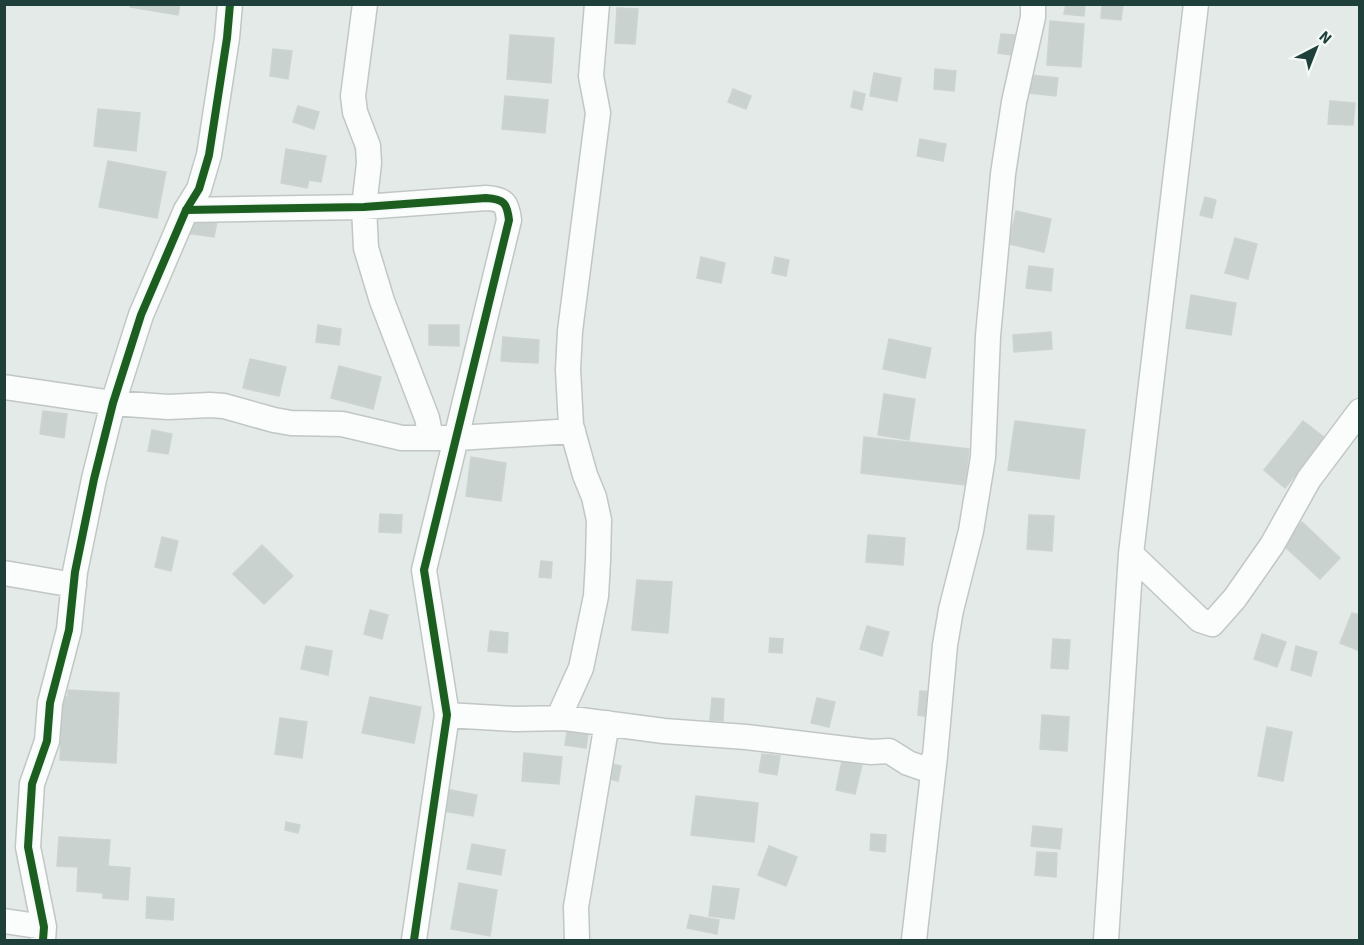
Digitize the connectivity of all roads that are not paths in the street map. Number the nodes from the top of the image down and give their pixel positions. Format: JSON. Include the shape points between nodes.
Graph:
{"nodes":[{"id":1,"x":230,"y":4,"type":"edge"},
{"id":2,"x":365,"y":4,"type":"edge"},
{"id":3,"x":597,"y":4,"type":"edge"},
{"id":4,"x":1033,"y":4,"type":"edge"},
{"id":5,"x":1196,"y":4,"type":"edge"},
{"id":6,"x":364,"y":207,"type":"junction"},
{"id":7,"x":186,"y":210,"type":"junction"},
{"id":8,"x":4,"y":387,"type":"edge"},
{"id":9,"x":113,"y":403,"type":"junction"},
{"id":10,"x":1359,"y":411,"type":"edge"},
{"id":11,"x":573,"y":431,"type":"junction"},
{"id":12,"x":431,"y":438,"type":"junction"},
{"id":13,"x":457,"y":438,"type":"junction"},
{"id":14,"x":1131,"y":554,"type":"junction"},
{"id":15,"x":4,"y":573,"type":"edge"},
{"id":16,"x":74,"y":585,"type":"junction"},
{"id":17,"x":447,"y":715,"type":"junction"},
{"id":18,"x":566,"y":718,"type":"junction"},
{"id":19,"x":608,"y":723,"type":"junction"},
{"id":20,"x":935,"y":756,"type":"junction"},
{"id":21,"x":4,"y":921,"type":"edge"},
{"id":22,"x":44,"y":934,"type":"edge"},
{"id":23,"x":414,"y":940,"type":"edge"},
{"id":24,"x":577,"y":940,"type":"edge"},
{"id":25,"x":914,"y":940,"type":"edge"},
{"id":26,"x":1106,"y":940,"type":"edge"}],
"edges":[{"from":1,"to":7,"type":"street","via":[[209,155],[199,189]]},
{"from":2,"to":6,"type":"street","via":[[353,96],[368,146]]},
{"from":3,"to":11,"type":"street","via":[[591,76],[598,113],[570,331],[568,370]]},
{"from":4,"to":20,"type":"street","via":[[1003,174],[988,336],[983,457],[971,531],[949,622]]},
{"from":5,"to":14,"type":"street"},
{"from":6,"to":7,"type":"street"},
{"from":6,"to":12,"type":"street","via":[[366,248]]},
{"from":6,"to":13,"type":"street","via":[[486,198],[499,199],[508,207],[509,220]]},
{"from":7,"to":9,"type":"street","via":[[141,315]]},
{"from":8,"to":9,"type":"street"},
{"from":9,"to":12,"type":"street","via":[[224,406],[291,423],[342,424],[402,438]]},
{"from":9,"to":16,"type":"street"},
{"from":10,"to":14,"type":"street","via":[[1309,479],[1272,545],[1212,624],[1200,620]]},
{"from":11,"to":13,"type":"street"},
{"from":11,"to":18,"type":"street","via":[[599,520],[596,596],[581,668],[562,710]]},
{"from":12,"to":13,"type":"street"},
{"from":13,"to":17,"type":"street","via":[[424,570]]},
{"from":14,"to":26,"type":"street"},
{"from":15,"to":16,"type":"street"},
{"from":16,"to":22,"type":"street","via":[[69,630],[50,703],[46,741],[32,784],[28,847]]},
{"from":17,"to":18,"type":"street"},
{"from":17,"to":23,"type":"street"},
{"from":18,"to":19,"type":"street"},
{"from":19,"to":20,"type":"street","via":[[889,751],[928,770]]},
{"from":19,"to":24,"type":"street","via":[[576,907]]},
{"from":20,"to":25,"type":"street"},
{"from":21,"to":22,"type":"street"}]}
